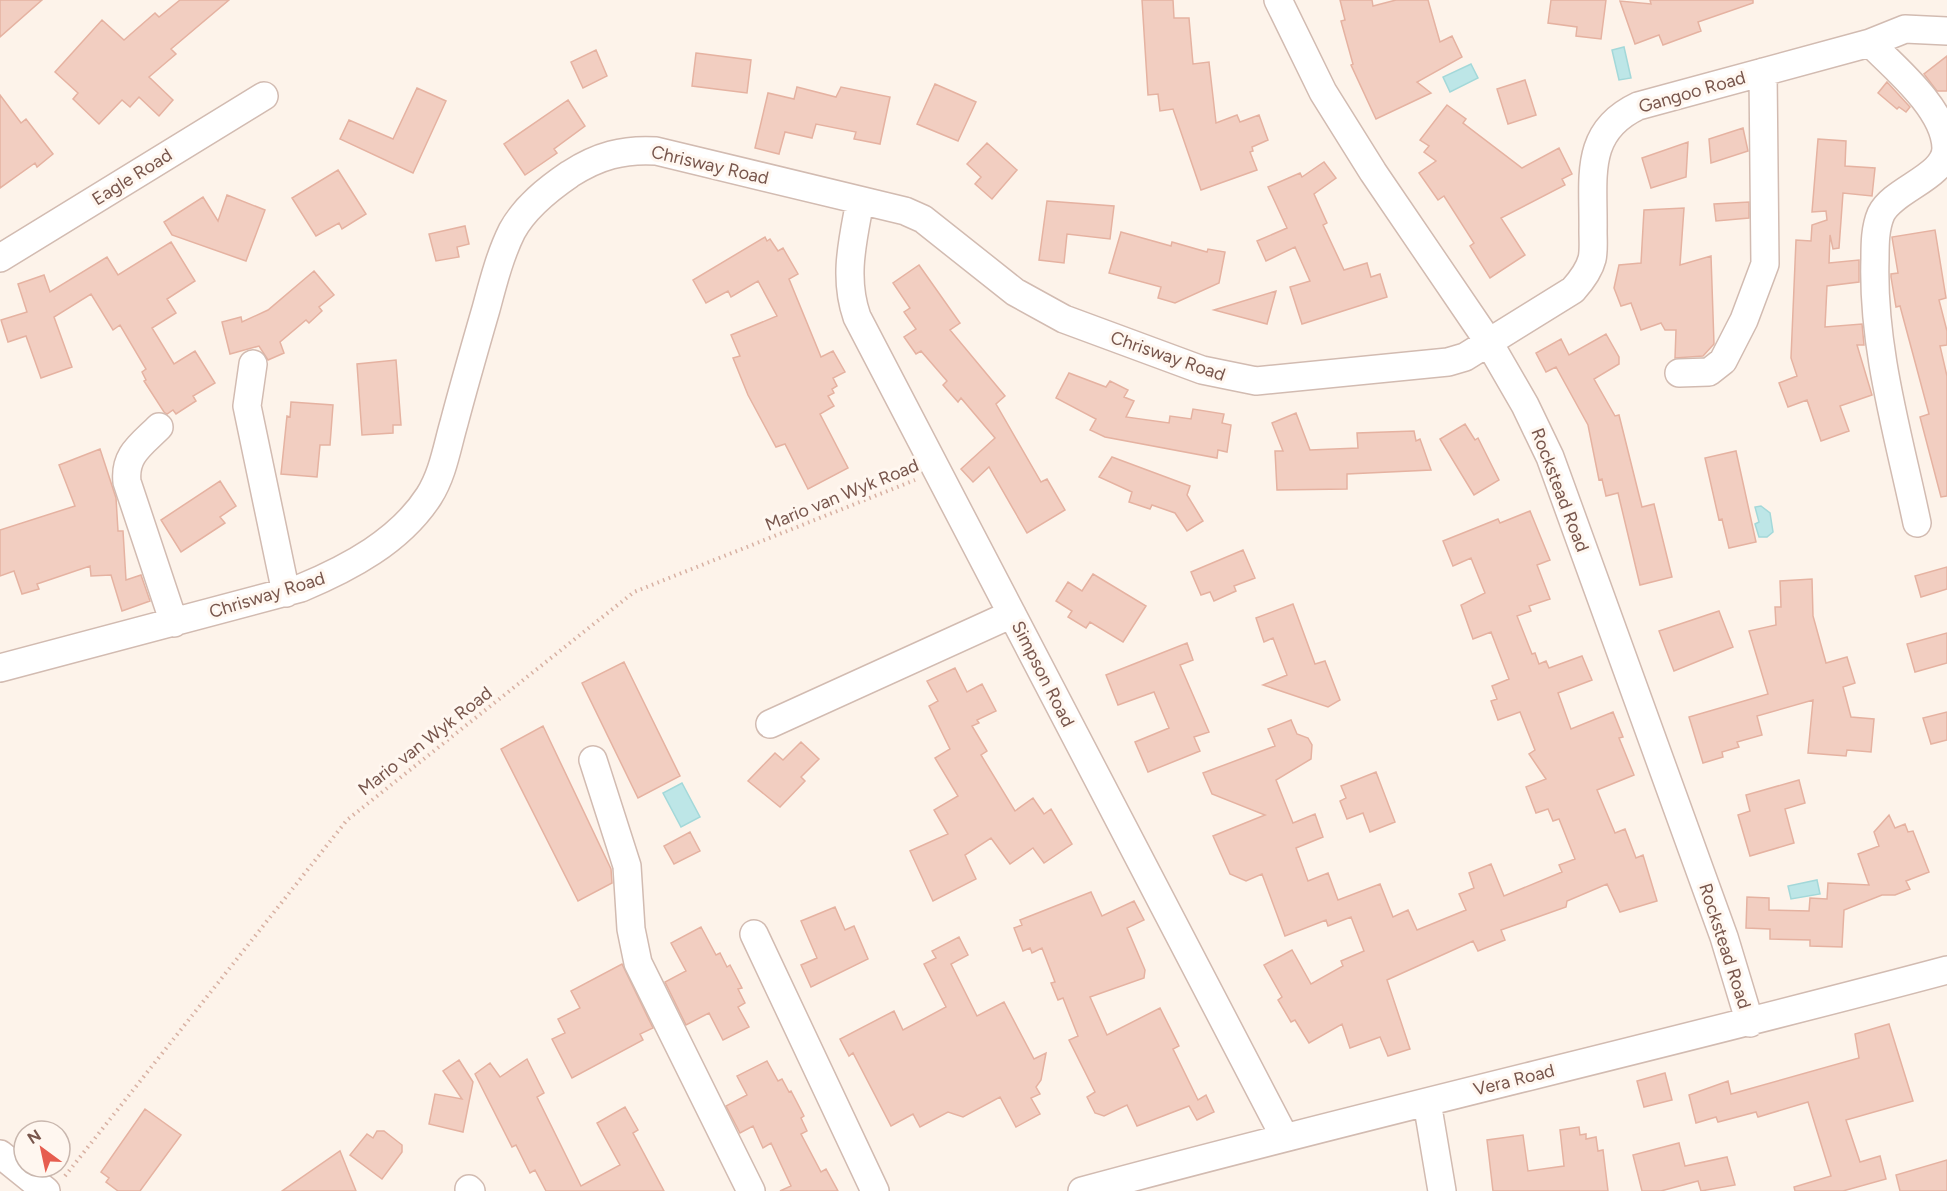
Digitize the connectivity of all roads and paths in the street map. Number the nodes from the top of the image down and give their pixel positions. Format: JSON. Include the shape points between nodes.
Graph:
{"nodes":[{"id":1,"x":1278,"y":0,"type":"edge"},
{"id":2,"x":1947,"y":31,"type":"edge"},
{"id":3,"x":1882,"y":38,"type":"junction"},
{"id":4,"x":1762,"y":72,"type":"junction"},
{"id":5,"x":264,"y":96,"type":"dead end"},
{"id":6,"x":1944,"y":171,"type":"edge"},
{"id":7,"x":860,"y":201,"type":"junction"},
{"id":8,"x":0,"y":258,"type":"edge"},
{"id":9,"x":1488,"y":341,"type":"junction"},
{"id":10,"x":253,"y":364,"type":"dead end"},
{"id":11,"x":1679,"y":373,"type":"dead end"},
{"id":12,"x":159,"y":427,"type":"dead end"},
{"id":13,"x":938,"y":471,"type":"junction"},
{"id":14,"x":1917,"y":523,"type":"dead end"},
{"id":15,"x":286,"y":593,"type":"junction"},
{"id":16,"x":1012,"y":614,"type":"junction"},
{"id":17,"x":174,"y":623,"type":"junction"},
{"id":18,"x":0,"y":668,"type":"edge"},
{"id":19,"x":770,"y":724,"type":"dead end"},
{"id":20,"x":593,"y":760,"type":"dead end"},
{"id":21,"x":754,"y":934,"type":"dead end"},
{"id":22,"x":1947,"y":970,"type":"edge"},
{"id":23,"x":1750,"y":1023,"type":"junction"},
{"id":24,"x":1427,"y":1102,"type":"junction"},
{"id":25,"x":1284,"y":1136,"type":"junction"},
{"id":26,"x":0,"y":1154,"type":"edge"},
{"id":27,"x":53,"y":1186,"type":"edge"},
{"id":28,"x":751,"y":1191,"type":"edge"},
{"id":29,"x":875,"y":1191,"type":"edge"},
{"id":30,"x":1082,"y":1191,"type":"edge"},
{"id":31,"x":1442,"y":1191,"type":"edge"}],
"edges":[{"from":1,"to":9,"type":"street","name":"Rockstead Road","via":[[1323,92]]},
{"from":2,"to":3,"type":"street","name":"Gangoo Road","via":[[1905,29]]},
{"from":3,"to":4,"type":"street","name":"Gangoo Road"},
{"from":3,"to":6,"type":"street","via":[[1941,128],[1946,148]]},
{"from":4,"to":9,"type":"street","name":"Gangoo Road","via":[[1638,106],[1610,124],[1601,136],[1597,153],[1592,258],[1584,278],[1573,290]]},
{"from":4,"to":11,"type":"street","via":[[1765,264],[1723,361],[1709,372]]},
{"from":5,"to":8,"type":"street","name":"Eagle Road"},
{"from":6,"to":14,"type":"street","via":[[1931,173],[1891,201],[1881,214],[1876,233],[1874,279],[1879,338]]},
{"from":7,"to":9,"type":"street","name":"Chrisway Road","via":[[923,219],[1015,292],[1064,319],[1232,378],[1286,380],[1448,362],[1465,357]]},
{"from":7,"to":13,"type":"street","name":"Simpson Road","via":[[850,257],[851,301]]},
{"from":7,"to":15,"type":"street","name":"Chrisway Road","via":[[656,151],[634,150],[598,158],[561,180],[527,210],[503,251],[439,477],[430,494],[403,527],[381,545],[330,576]]},
{"from":9,"to":23,"type":"street","name":"Rockstead Road","via":[[1550,457],[1720,926]]},
{"from":10,"to":15,"type":"street","via":[[247,406]]},
{"from":12,"to":17,"type":"street","via":[[133,453],[125,468],[126,482]]},
{"from":13,"to":16,"type":"street","name":"Simpson Road"},
{"from":13,"to":27,"type":"path","name":"Mario van Wyk Road","via":[[634,592],[347,820]]},
{"from":15,"to":17,"type":"street","name":"Chrisway Road"},
{"from":16,"to":19,"type":"street"},
{"from":16,"to":25,"type":"street","name":"Simpson Road"},
{"from":17,"to":18,"type":"street","name":"Chrisway Road"},
{"from":20,"to":28,"type":"street","via":[[627,866],[631,929],[639,963]]},
{"from":21,"to":29,"type":"street"},
{"from":22,"to":23,"type":"street","name":"Vera Road"},
{"from":23,"to":24,"type":"street","name":"Vera Road"},
{"from":24,"to":25,"type":"street","name":"Vera Road"},
{"from":24,"to":31,"type":"street"},
{"from":25,"to":30,"type":"street","name":"Vera Road"},
{"from":26,"to":27,"type":"street"}]}
